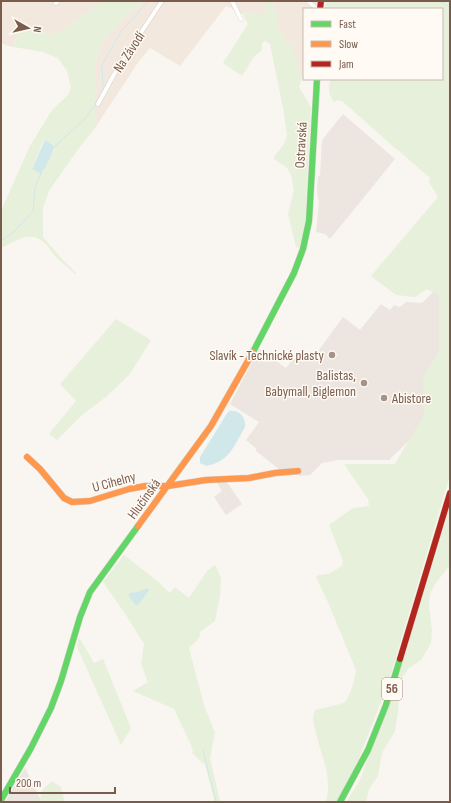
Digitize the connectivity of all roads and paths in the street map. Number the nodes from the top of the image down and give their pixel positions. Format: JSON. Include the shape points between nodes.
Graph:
{"nodes":[{"id":1,"x":162,"y":1,"type":"edge"},
{"id":2,"x":232,"y":1,"type":"edge"},
{"id":3,"x":308,"y":1,"type":"edge"},
{"id":4,"x":316,"y":8,"type":"edge"},
{"id":5,"x":242,"y":19,"type":"dead end"},
{"id":6,"x":317,"y":80,"type":"edge"},
{"id":7,"x":98,"y":104,"type":"dead end"},
{"id":8,"x":310,"y":213,"type":"joint"},
{"id":9,"x":27,"y":457,"type":"dead end"},
{"id":10,"x":298,"y":472,"type":"dead end"},
{"id":11,"x":168,"y":486,"type":"junction"},
{"id":12,"x":450,"y":492,"type":"edge"},
{"id":13,"x":1,"y":800,"type":"edge"},
{"id":14,"x":340,"y":802,"type":"edge"}],
"edges":[{"from":1,"to":7,"type":"street","name":"Na Závodí","via":[[117,69]]},
{"from":2,"to":5,"type":"street"},
{"from":3,"to":4,"type":"street"},
{"from":6,"to":8,"type":"street","name":"Ostravská"},
{"from":8,"to":11,"type":"street","name":"Hlučínská","via":[[303,249],[291,280],[217,416]]},
{"from":9,"to":11,"type":"street","name":"U Cihelny","via":[[64,498],[72,502],[90,501],[137,487]]},
{"from":10,"to":11,"type":"street","name":"U Cihelny"},
{"from":11,"to":13,"type":"street","name":"Hlučínská","via":[[90,592],[51,710]]},
{"from":12,"to":14,"type":"street","number":"56","via":[[386,705],[368,750]]}]}
